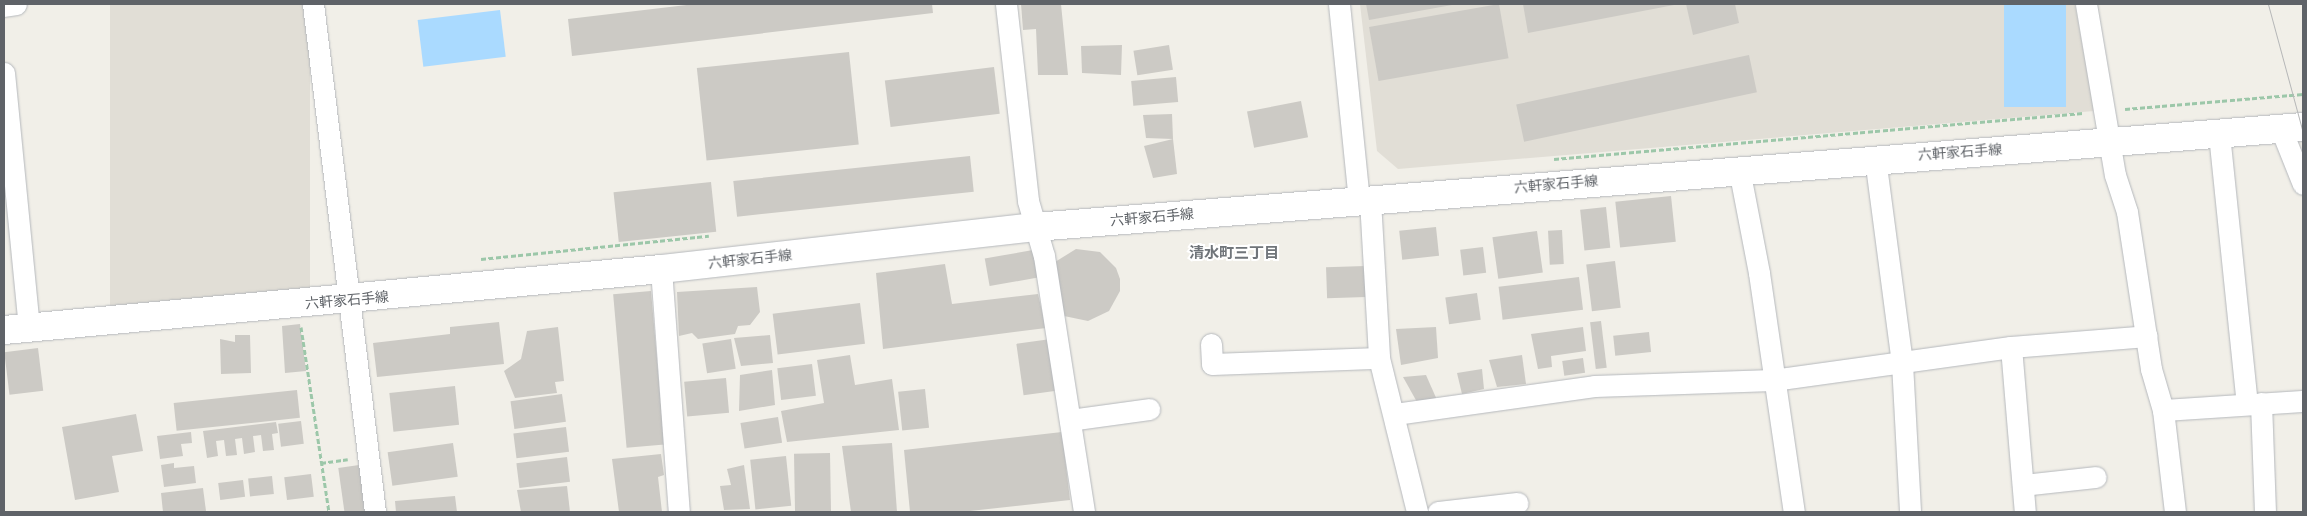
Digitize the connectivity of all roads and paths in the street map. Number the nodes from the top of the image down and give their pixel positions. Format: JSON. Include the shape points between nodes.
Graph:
{"nodes":[{"id":1,"x":16,"y":4,"type":"edge"},
{"id":2,"x":313,"y":4,"type":"edge"},
{"id":3,"x":1006,"y":4,"type":"edge"},
{"id":4,"x":1339,"y":4,"type":"edge"},
{"id":5,"x":2086,"y":4,"type":"edge"},
{"id":6,"x":4,"y":6,"type":"edge"},
{"id":7,"x":4,"y":73,"type":"edge"},
{"id":8,"x":2292,"y":128,"type":"edge"},
{"id":9,"x":2218,"y":134,"type":"junction"},
{"id":10,"x":2109,"y":141,"type":"junction"},
{"id":11,"x":1875,"y":158,"type":"junction"},
{"id":12,"x":1739,"y":169,"type":"junction"},
{"id":13,"x":2303,"y":184,"type":"edge"},
{"id":14,"x":1365,"y":200,"type":"junction"},
{"id":15,"x":1035,"y":227,"type":"junction"},
{"id":16,"x":661,"y":269,"type":"junction"},
{"id":17,"x":350,"y":300,"type":"junction"},
{"id":18,"x":300,"y":324,"type":"dead end"},
{"id":19,"x":16,"y":329,"type":"edge"},
{"id":20,"x":2147,"y":336,"type":"junction"},
{"id":21,"x":1211,"y":344,"type":"dead end"},
{"id":22,"x":2011,"y":347,"type":"junction"},
{"id":23,"x":1379,"y":358,"type":"junction"},
{"id":24,"x":1902,"y":363,"type":"junction"},
{"id":25,"x":1773,"y":380,"type":"junction"},
{"id":26,"x":2303,"y":401,"type":"edge"},
{"id":27,"x":2254,"y":404,"type":"junction"},
{"id":28,"x":1149,"y":409,"type":"dead end"},
{"id":29,"x":2163,"y":410,"type":"junction"},
{"id":30,"x":1395,"y":414,"type":"junction"},
{"id":31,"x":1070,"y":420,"type":"junction"},
{"id":32,"x":2096,"y":476,"type":"dead end"},
{"id":33,"x":2023,"y":485,"type":"junction"},
{"id":34,"x":1517,"y":504,"type":"dead end"},
{"id":35,"x":329,"y":512,"type":"edge"},
{"id":36,"x":374,"y":512,"type":"edge"},
{"id":37,"x":678,"y":512,"type":"edge"},
{"id":38,"x":1084,"y":512,"type":"edge"},
{"id":39,"x":1417,"y":512,"type":"edge"},
{"id":40,"x":1438,"y":512,"type":"edge"},
{"id":41,"x":1794,"y":512,"type":"edge"},
{"id":42,"x":1910,"y":512,"type":"edge"},
{"id":43,"x":2025,"y":512,"type":"edge"},
{"id":44,"x":2175,"y":512,"type":"edge"},
{"id":45,"x":2265,"y":512,"type":"edge"}],
"edges":[{"from":1,"to":6,"type":"street"},
{"from":2,"to":17,"type":"street"},
{"from":3,"to":15,"type":"street","via":[[1028,201]]},
{"from":4,"to":14,"type":"street"},
{"from":5,"to":10,"type":"street"},
{"from":7,"to":19,"type":"street"},
{"from":8,"to":9,"type":"main road","name":"六軒家石手線"},
{"from":8,"to":13,"type":"street"},
{"from":9,"to":10,"type":"main road","name":"六軒家石手線"},
{"from":9,"to":27,"type":"street"},
{"from":10,"to":11,"type":"main road","name":"六軒家石手線"},
{"from":10,"to":20,"type":"street","via":[[2127,212]]},
{"from":11,"to":12,"type":"main road","name":"六軒家石手線"},
{"from":11,"to":24,"type":"street"},
{"from":12,"to":14,"type":"main road","name":"六軒家石手線"},
{"from":12,"to":25,"type":"street","via":[[1759,273]]},
{"from":14,"to":15,"type":"main road","name":"六軒家石手線"},
{"from":14,"to":23,"type":"street"},
{"from":15,"to":16,"type":"main road","name":"六軒家石手線"},
{"from":15,"to":31,"type":"street","via":[[1044,256]]},
{"from":16,"to":17,"type":"main road","name":"六軒家石手線"},
{"from":16,"to":37,"type":"street"},
{"from":17,"to":19,"type":"main road","name":"六軒家石手線"},
{"from":17,"to":36,"type":"street"},
{"from":18,"to":35,"type":"path"},
{"from":20,"to":22,"type":"street"},
{"from":20,"to":29,"type":"street","via":[[2151,369]]},
{"from":21,"to":23,"type":"street","via":[[1212,364]]},
{"from":22,"to":24,"type":"street"},
{"from":22,"to":33,"type":"street"},
{"from":23,"to":30,"type":"street"},
{"from":24,"to":25,"type":"street"},
{"from":24,"to":42,"type":"street"},
{"from":25,"to":30,"type":"street","via":[[1594,386]]},
{"from":25,"to":41,"type":"street"},
{"from":26,"to":27,"type":"street"},
{"from":27,"to":29,"type":"street"},
{"from":27,"to":45,"type":"street"},
{"from":28,"to":31,"type":"street"},
{"from":29,"to":44,"type":"street"},
{"from":30,"to":39,"type":"street"},
{"from":31,"to":38,"type":"street"},
{"from":32,"to":33,"type":"street"},
{"from":33,"to":43,"type":"street"},
{"from":34,"to":40,"type":"street"}]}
